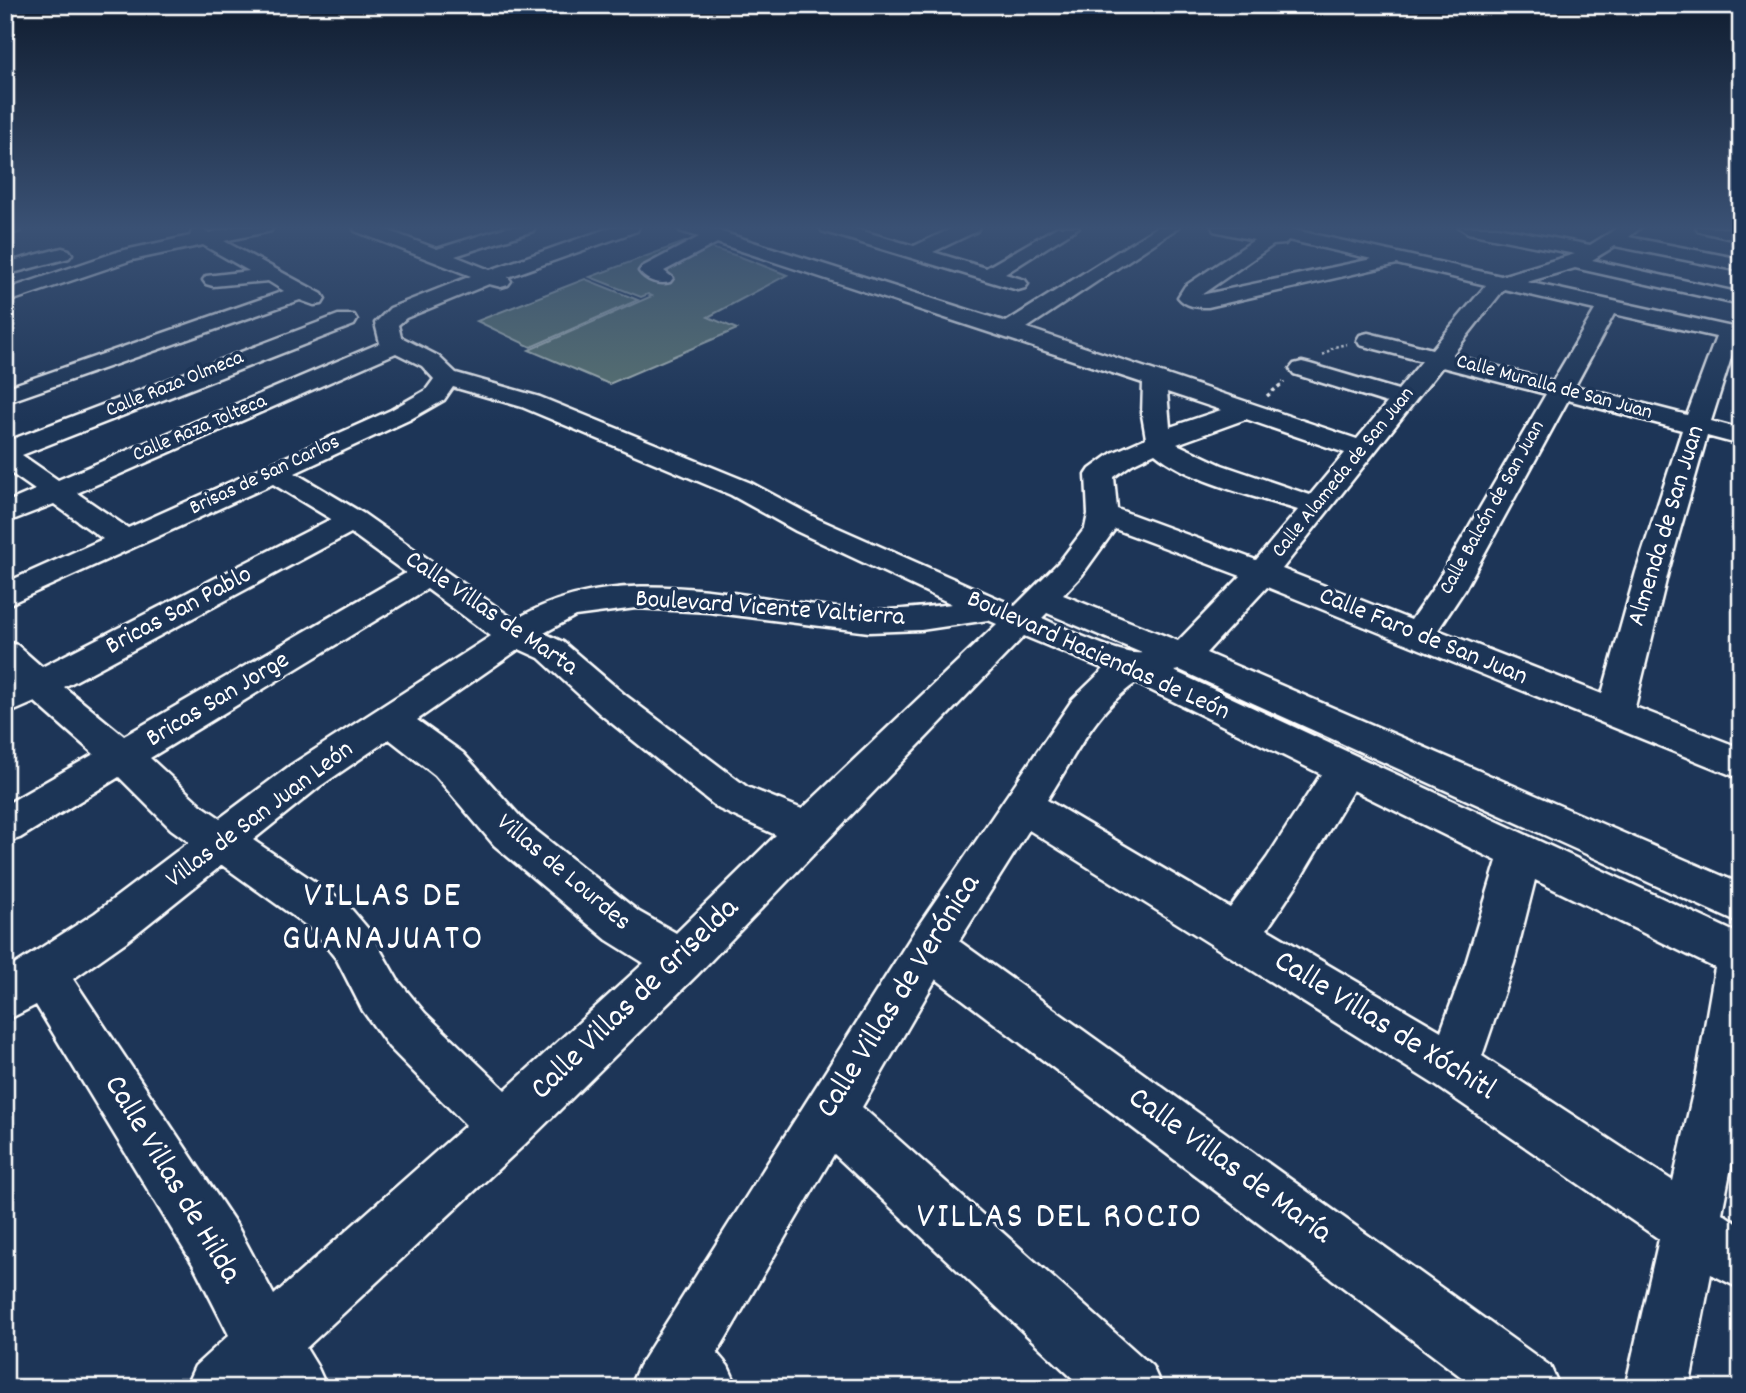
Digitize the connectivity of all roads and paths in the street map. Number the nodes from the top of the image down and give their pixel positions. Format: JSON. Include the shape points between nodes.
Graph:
{"nodes":[{"id":1,"x":302,"y":292,"type":"joint"},
{"id":2,"x":473,"y":292,"type":"edge"},
{"id":3,"x":890,"y":292,"type":"edge"},
{"id":4,"x":1068,"y":292,"type":"edge"},
{"id":5,"x":1191,"y":292,"type":"edge"},
{"id":6,"x":1249,"y":292,"type":"edge"},
{"id":7,"x":1490,"y":292,"type":"edge"},
{"id":8,"x":1533,"y":292,"type":"edge"},
{"id":9,"x":1715,"y":292,"type":"edge"},
{"id":10,"x":1741,"y":299,"type":"edge"},
{"id":11,"x":1605,"y":310,"type":"junction"},
{"id":12,"x":346,"y":320,"type":"junction"},
{"id":13,"x":397,"y":325,"type":"junction"},
{"id":14,"x":1009,"y":330,"type":"junction"},
{"id":15,"x":1368,"y":340,"type":"dead end"},
{"id":16,"x":1736,"y":340,"type":"edge"},
{"id":17,"x":1438,"y":358,"type":"junction"},
{"id":18,"x":1302,"y":369,"type":"dead end"},
{"id":19,"x":447,"y":378,"type":"junction"},
{"id":20,"x":1156,"y":379,"type":"junction"},
{"id":21,"x":1559,"y":389,"type":"junction"},
{"id":22,"x":5,"y":396,"type":"edge"},
{"id":23,"x":1405,"y":400,"type":"junction"},
{"id":24,"x":1247,"y":411,"type":"junction"},
{"id":25,"x":1696,"y":425,"type":"junction"},
{"id":26,"x":1741,"y":437,"type":"edge"},
{"id":27,"x":1161,"y":441,"type":"junction"},
{"id":28,"x":1362,"y":449,"type":"junction"},
{"id":29,"x":5,"y":454,"type":"edge"},
{"id":30,"x":274,"y":472,"type":"junction"},
{"id":31,"x":55,"y":492,"type":"junction"},
{"id":32,"x":1316,"y":506,"type":"junction"},
{"id":33,"x":5,"y":514,"type":"edge"},
{"id":34,"x":1103,"y":514,"type":"junction"},
{"id":35,"x":353,"y":520,"type":"junction"},
{"id":36,"x":125,"y":541,"type":"junction"},
{"id":37,"x":430,"y":573,"type":"junction"},
{"id":38,"x":1262,"y":573,"type":"junction"},
{"id":39,"x":5,"y":596,"type":"edge"},
{"id":40,"x":1016,"y":610,"type":"junction"},
{"id":41,"x":516,"y":635,"type":"junction"},
{"id":42,"x":1418,"y":635,"type":"junction"},
{"id":43,"x":5,"y":653,"type":"edge"},
{"id":44,"x":1183,"y":657,"type":"junction"},
{"id":45,"x":1134,"y":667,"type":"junction"},
{"id":46,"x":22,"y":694,"type":"edge"},
{"id":47,"x":1615,"y":713,"type":"junction"},
{"id":48,"x":391,"y":720,"type":"junction"},
{"id":49,"x":123,"y":757,"type":"junction"},
{"id":50,"x":1741,"y":764,"type":"edge"},
{"id":51,"x":1345,"y":770,"type":"junction"},
{"id":52,"x":1021,"y":806,"type":"junction"},
{"id":53,"x":5,"y":826,"type":"edge"},
{"id":54,"x":808,"y":830,"type":"junction"},
{"id":55,"x":221,"y":843,"type":"junction"},
{"id":56,"x":1520,"y":854,"type":"junction"},
{"id":57,"x":1741,"y":905,"type":"edge"},
{"id":58,"x":1236,"y":936,"type":"junction"},
{"id":59,"x":930,"y":947,"type":"junction"},
{"id":60,"x":1740,"y":958,"type":"edge"},
{"id":61,"x":680,"y":960,"type":"junction"},
{"id":62,"x":24,"y":986,"type":"edge"},
{"id":63,"x":1453,"y":1067,"type":"junction"},
{"id":64,"x":828,"y":1112,"type":"junction"},
{"id":65,"x":505,"y":1126,"type":"junction"},
{"id":66,"x":1689,"y":1226,"type":"junction"},
{"id":67,"x":1741,"y":1260,"type":"edge"},
{"id":68,"x":265,"y":1342,"type":"junction"},
{"id":69,"x":683,"y":1378,"type":"edge"},
{"id":70,"x":217,"y":1388,"type":"edge"},
{"id":71,"x":295,"y":1388,"type":"edge"},
{"id":72,"x":1130,"y":1388,"type":"edge"},
{"id":73,"x":1528,"y":1388,"type":"edge"},
{"id":74,"x":1657,"y":1388,"type":"edge"}],
"edges":[{"from":1,"to":12,"type":"street"},
{"from":1,"to":22,"type":"street"},
{"from":2,"to":13,"type":"street","name":"Calle Raza Tolteca"},
{"from":3,"to":14,"type":"street"},
{"from":4,"to":14,"type":"street"},
{"from":5,"to":6,"type":"street","via":[[1192,299],[1208,301]]},
{"from":7,"to":17,"type":"street","name":"Calle Alameda de San Juan"},
{"from":8,"to":11,"type":"street"},
{"from":9,"to":10,"type":"street"},
{"from":11,"to":16,"type":"street"},
{"from":11,"to":21,"type":"street","name":"Calle Balcón de San Juan"},
{"from":12,"to":13,"type":"street"},
{"from":12,"to":29,"type":"street","name":"Calle Raza Olmeca"},
{"from":13,"to":19,"type":"street"},
{"from":13,"to":31,"type":"street","name":"Calle Raza Tolteca"},
{"from":14,"to":20,"type":"street"},
{"from":15,"to":17,"type":"street","name":"Calle Muralla de San Juan"},
{"from":16,"to":25,"type":"street","name":"Almenda de San Juan"},
{"from":17,"to":21,"type":"street","name":"Calle Muralla de San Juan"},
{"from":17,"to":23,"type":"street","name":"Calle Alameda de San Juan"},
{"from":18,"to":23,"type":"street"},
{"from":19,"to":30,"type":"street","name":"Brisas de San Carlos","via":[[421,405]]},
{"from":19,"to":40,"type":"street","name":"Boulevard Haciendas de León","via":[[531,402],[741,489],[807,525]]},
{"from":20,"to":24,"type":"street"},
{"from":20,"to":27,"type":"street","via":[[1154,400]]},
{"from":21,"to":25,"type":"street","name":"Calle Muralla de San Juan"},
{"from":21,"to":42,"type":"street","name":"Calle Balcón de San Juan","via":[[1449,589]]},
{"from":23,"to":28,"type":"street","name":"Calle Alameda de San Juan"},
{"from":24,"to":27,"type":"street","via":[[1199,424]]},
{"from":24,"to":28,"type":"street"},
{"from":25,"to":26,"type":"street","name":"Calle Muralla de San Juan"},
{"from":25,"to":47,"type":"street","name":"Almenda de San Juan"},
{"from":27,"to":32,"type":"street","via":[[1176,456]]},
{"from":27,"to":34,"type":"street","via":[[1130,452],[1100,475]]},
{"from":28,"to":32,"type":"street","name":"Calle Alameda de San Juan"},
{"from":29,"to":31,"type":"street"},
{"from":30,"to":35,"type":"street","name":"Calle Villas de Marta"},
{"from":30,"to":36,"type":"street","name":"Brisas de San Carlos"},
{"from":31,"to":33,"type":"street","name":"Calle Raza Tolteca"},
{"from":31,"to":36,"type":"street"},
{"from":32,"to":38,"type":"street","name":"Calle Alameda de San Juan"},
{"from":34,"to":38,"type":"street","name":"Calle Faro de San Juan"},
{"from":34,"to":40,"type":"street","name":"Calle Villas de Griselda","via":[[1100,529],[1071,568]]},
{"from":35,"to":37,"type":"street","name":"Calle Villas de Marta"},
{"from":35,"to":46,"type":"street","name":"Bricas San Pablo"},
{"from":36,"to":39,"type":"street","name":"Brisas de San Carlos"},
{"from":37,"to":41,"type":"street","name":"Calle Villas de Marta"},
{"from":37,"to":49,"type":"street","name":"Bricas San Jorge"},
{"from":38,"to":42,"type":"street","name":"Calle Faro de San Juan"},
{"from":38,"to":44,"type":"street","name":"Calle Alameda de San Juan"},
{"from":40,"to":41,"type":"street","name":"Boulevard Vicente Valtierra","via":[[930,619],[854,620],[751,605],[632,598],[566,607]]},
{"from":40,"to":44,"type":"street","name":"Boulevard Haciendas de León"},
{"from":40,"to":45,"type":"street","name":"Boulevard Haciendas de León"},
{"from":40,"to":54,"type":"street","name":"Calle Villas de Griselda"},
{"from":41,"to":48,"type":"street","name":"Villas de San Juan León"},
{"from":41,"to":54,"type":"street","name":"Calle Villas de Marta","via":[[551,650],[733,798]]},
{"from":42,"to":47,"type":"street","name":"Calle Faro de San Juan"},
{"from":43,"to":46,"type":"street"},
{"from":44,"to":45,"type":"street","name":"Calle Villas de Verónica"},
{"from":44,"to":57,"type":"street","name":"Boulevard Haciendas de León"},
{"from":45,"to":51,"type":"street","name":"Boulevard Haciendas de León"},
{"from":45,"to":52,"type":"street","name":"Calle Villas de Verónica","via":[[1111,682],[1086,708]]},
{"from":46,"to":49,"type":"street"},
{"from":47,"to":50,"type":"street","name":"Calle Faro de San Juan"},
{"from":48,"to":55,"type":"street","name":"Villas de San Juan León","via":[[305,776]]},
{"from":48,"to":61,"type":"street","name":"Villas de Lourdes","via":[[449,764],[509,833],[622,926]]},
{"from":49,"to":53,"type":"street","name":"Bricas San Jorge"},
{"from":49,"to":55,"type":"street","via":[[186,817]]},
{"from":51,"to":56,"type":"street","name":"Boulevard Haciendas de León"},
{"from":51,"to":58,"type":"street"},
{"from":52,"to":58,"type":"street","name":"Calle Villas de Xóchitl"},
{"from":52,"to":59,"type":"street","name":"Calle Villas de Verónica"},
{"from":54,"to":61,"type":"street","name":"Calle Villas de Griselda"},
{"from":55,"to":62,"type":"street","name":"Villas de San Juan León"},
{"from":55,"to":65,"type":"street","via":[[330,917],[407,1030]]},
{"from":56,"to":60,"type":"street","name":"Boulevard Haciendas de León"},
{"from":56,"to":63,"type":"street","via":[[1490,964]]},
{"from":58,"to":63,"type":"street","name":"Calle Villas de Xóchitl"},
{"from":59,"to":64,"type":"street","name":"Calle Villas de Verónica"},
{"from":59,"to":73,"type":"street","name":"Calle Villas de María"},
{"from":60,"to":66,"type":"street","via":[[1721,1084]]},
{"from":61,"to":65,"type":"street","name":"Calle Villas de Griselda"},
{"from":62,"to":68,"type":"street","name":"Calle Villas de Hilda","via":[[215,1245]]},
{"from":63,"to":66,"type":"street","name":"Calle Villas de Xóchitl"},
{"from":64,"to":69,"type":"street","name":"Calle Villas de Verónica"},
{"from":64,"to":72,"type":"street"},
{"from":65,"to":68,"type":"street","name":"Calle Villas de Griselda"},
{"from":66,"to":67,"type":"street","name":"Calle Villas de Xóchitl"},
{"from":66,"to":74,"type":"street"},
{"from":68,"to":70,"type":"street","name":"Calle Villas de Griselda"},
{"from":68,"to":71,"type":"street","name":"Calle Villas de Hilda"}]}
